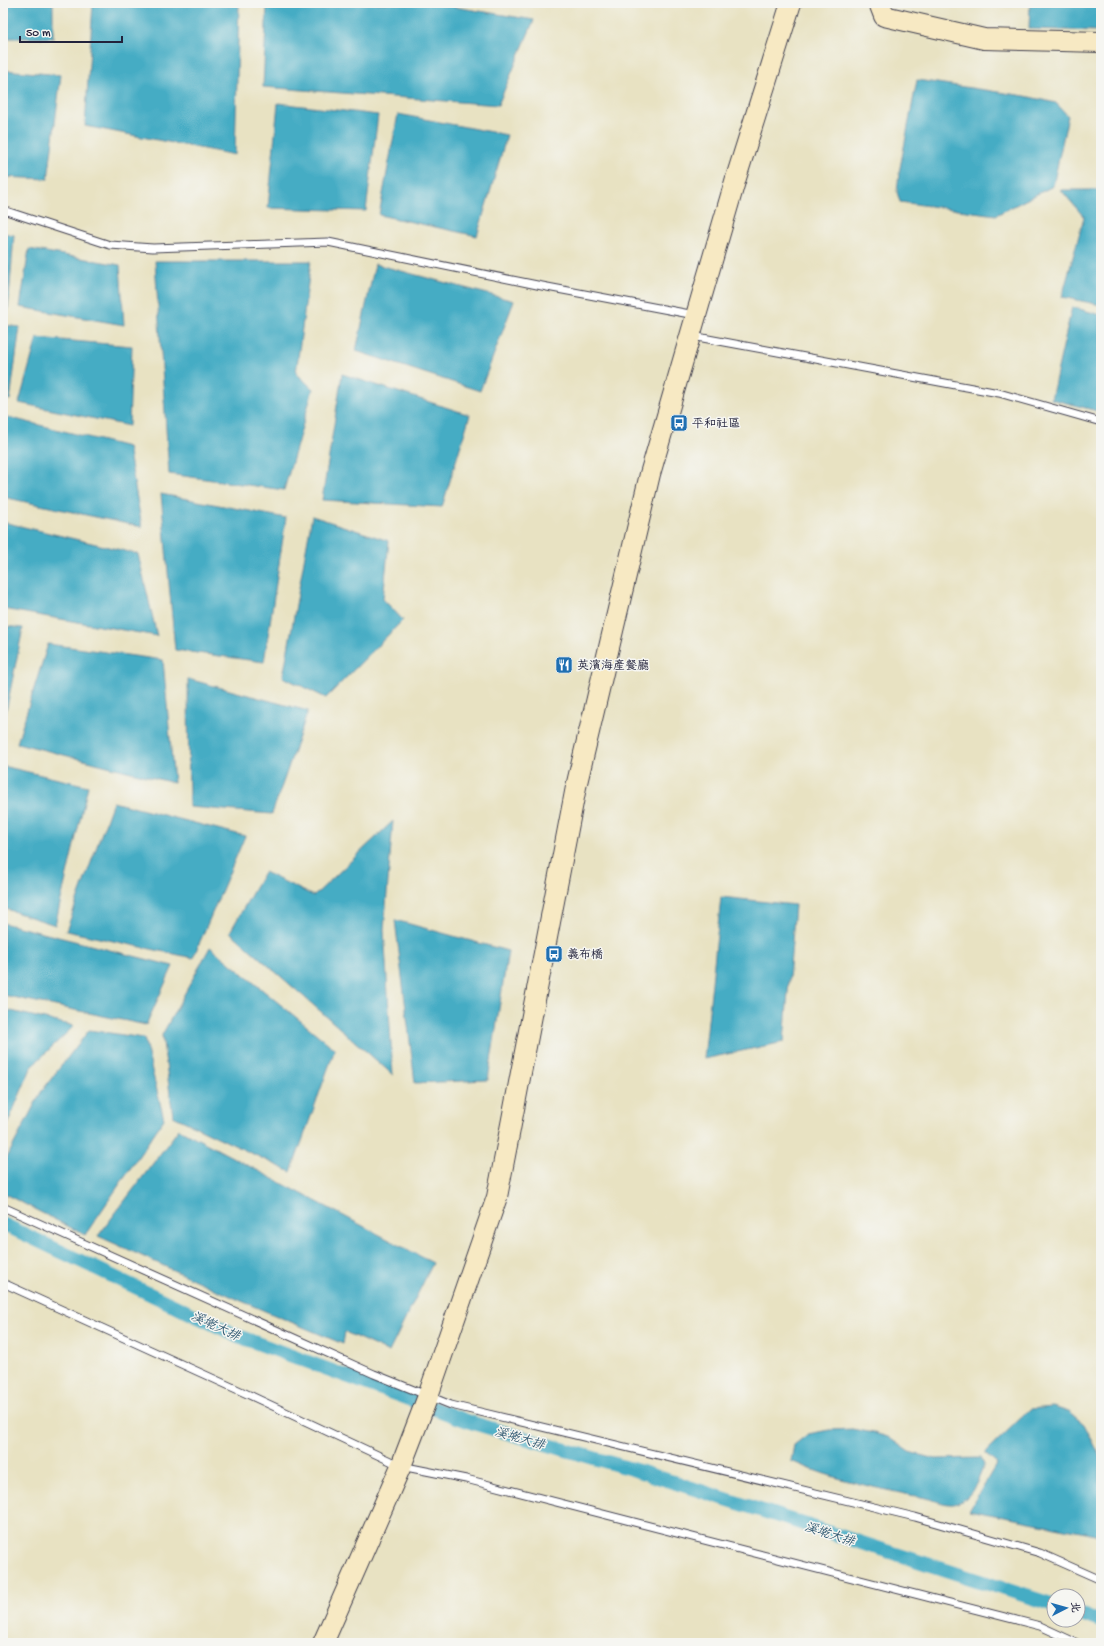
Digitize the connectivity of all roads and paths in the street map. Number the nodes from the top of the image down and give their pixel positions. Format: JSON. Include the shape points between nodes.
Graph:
{"nodes":[{"id":1,"x":791,"y":3,"type":"edge"},
{"id":2,"x":879,"y":3,"type":"edge"},
{"id":3,"x":1101,"y":42,"type":"edge"},
{"id":4,"x":3,"y":210,"type":"edge"},
{"id":5,"x":695,"y":315,"type":"junction"},
{"id":6,"x":690,"y":336,"type":"junction"},
{"id":7,"x":1101,"y":422,"type":"edge"},
{"id":8,"x":3,"y":1207,"type":"edge"},
{"id":9,"x":3,"y":1283,"type":"edge"},
{"id":10,"x":426,"y":1400,"type":"junction"},
{"id":11,"x":402,"y":1462,"type":"junction"},
{"id":12,"x":1101,"y":1580,"type":"edge"},
{"id":13,"x":323,"y":1643,"type":"edge"},
{"id":14,"x":1077,"y":1643,"type":"edge"}],
"edges":[{"from":1,"to":5,"type":"main road"},
{"from":2,"to":3,"type":"main road","via":[[884,16],[984,39]]},
{"from":4,"to":5,"type":"lane","via":[[110,245],[153,248],[328,242]]},
{"from":5,"to":6,"type":"main road"},
{"from":6,"to":7,"type":"lane","via":[[999,393]]},
{"from":6,"to":10,"type":"main road","via":[[650,474],[576,787],[496,1197]]},
{"from":8,"to":10,"type":"lane","via":[[374,1374]]},
{"from":9,"to":11,"type":"lane"},
{"from":10,"to":11,"type":"main road"},
{"from":10,"to":12,"type":"lane","via":[[915,1517],[1040,1553]]},
{"from":11,"to":13,"type":"main road"},
{"from":11,"to":14,"type":"lane","via":[[1040,1626]]}]}
